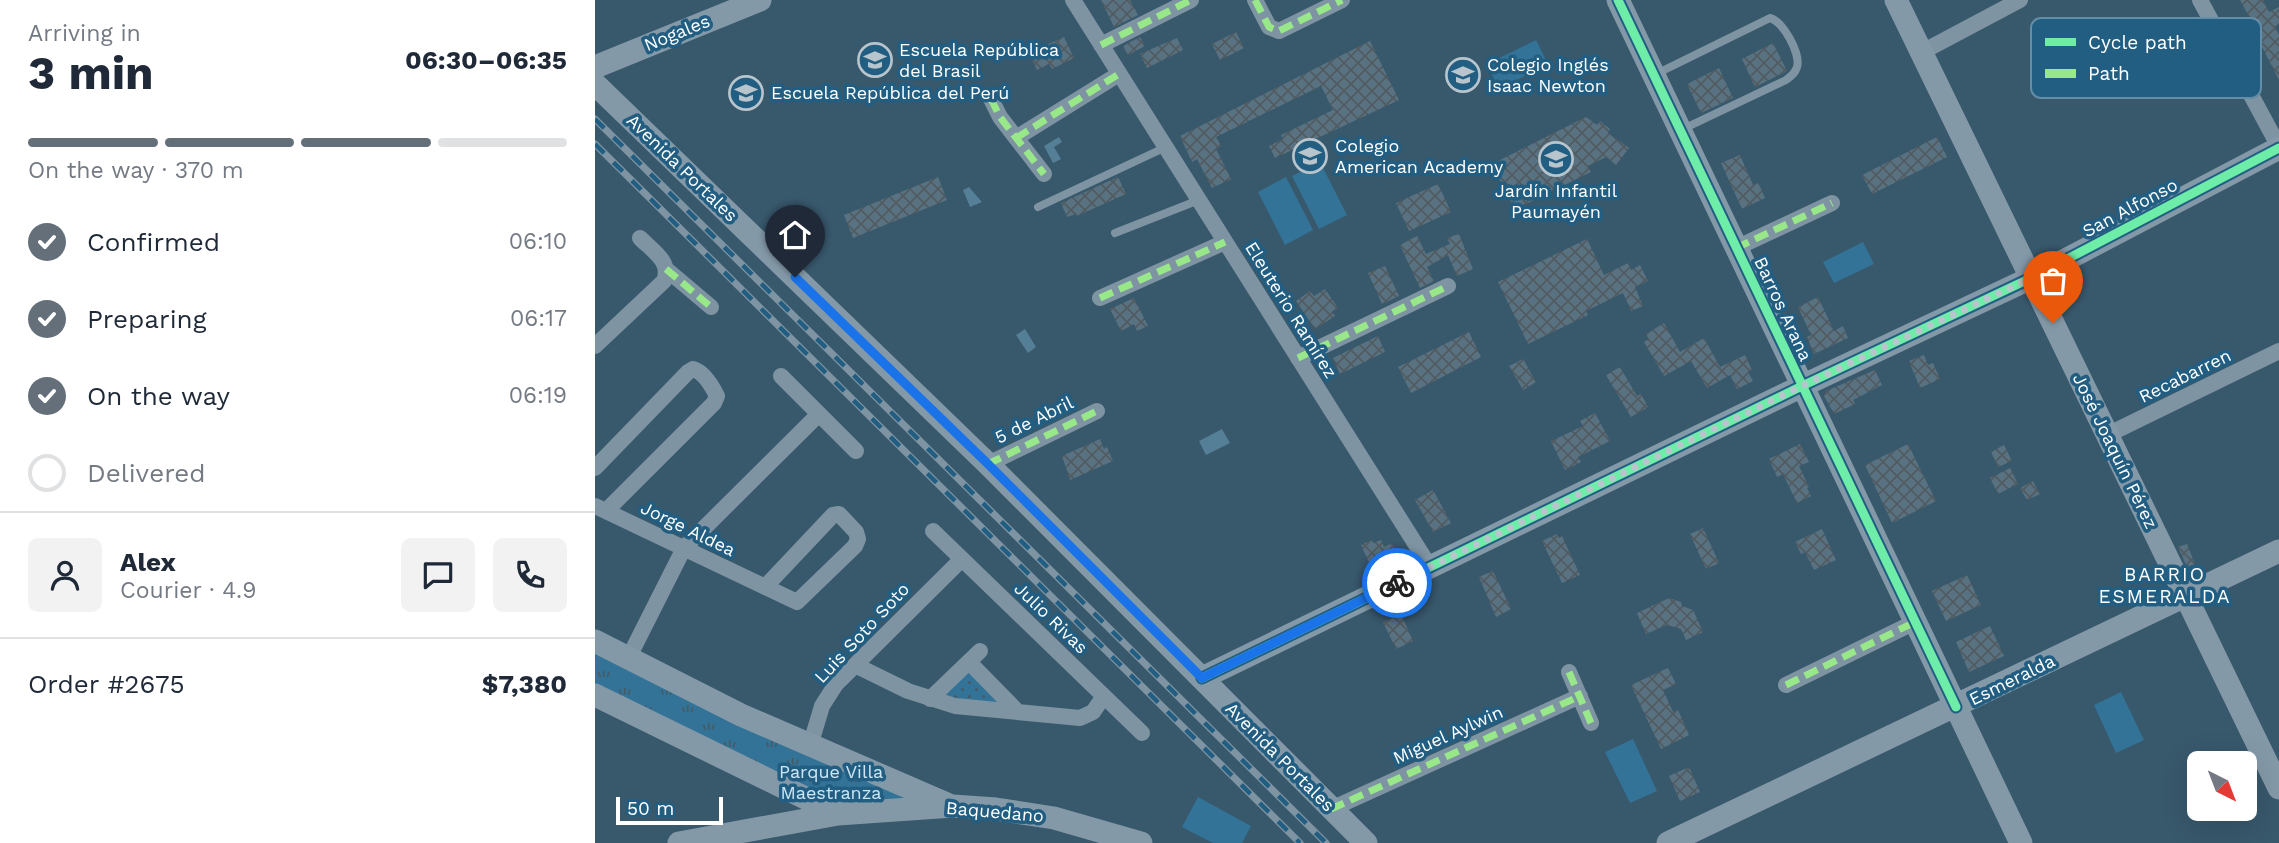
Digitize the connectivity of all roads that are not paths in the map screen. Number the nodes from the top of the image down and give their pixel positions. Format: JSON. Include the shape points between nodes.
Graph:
{"nodes":[{"id":1,"x":760,"y":0,"type":"edge"},
{"id":2,"x":1073,"y":0,"type":"edge"},
{"id":3,"x":1191,"y":0,"type":"edge"},
{"id":4,"x":1255,"y":0,"type":"edge"},
{"id":5,"x":1342,"y":0,"type":"edge"},
{"id":6,"x":1618,"y":0,"type":"edge"},
{"id":7,"x":1896,"y":0,"type":"edge"},
{"id":8,"x":2020,"y":0,"type":"edge"},
{"id":9,"x":2200,"y":0,"type":"edge"},
{"id":10,"x":2210,"y":18,"type":"edge"},
{"id":11,"x":1101,"y":45,"type":"junction"},
{"id":12,"x":1921,"y":52,"type":"junction"},
{"id":13,"x":595,"y":67,"type":"edge"},
{"id":14,"x":1119,"y":74,"type":"junction"},
{"id":15,"x":1654,"y":76,"type":"junction"},
{"id":16,"x":595,"y":84,"type":"edge"},
{"id":17,"x":2252,"y":98,"type":"edge"},
{"id":18,"x":991,"y":99,"type":"dead end"},
{"id":19,"x":1680,"y":130,"type":"junction"},
{"id":20,"x":1016,"y":138,"type":"junction"},
{"id":21,"x":1165,"y":147,"type":"junction"},
{"id":22,"x":2279,"y":148,"type":"edge"},
{"id":23,"x":1044,"y":174,"type":"dead end"},
{"id":24,"x":1199,"y":200,"type":"junction"},
{"id":25,"x":1832,"y":203,"type":"dead end"},
{"id":26,"x":1038,"y":207,"type":"dead end"},
{"id":27,"x":1115,"y":233,"type":"dead end"},
{"id":28,"x":641,"y":239,"type":"dead end"},
{"id":29,"x":1225,"y":242,"type":"junction"},
{"id":30,"x":1736,"y":248,"type":"junction"},
{"id":31,"x":666,"y":269,"type":"junction"},
{"id":32,"x":2031,"y":278,"type":"junction"},
{"id":33,"x":1448,"y":286,"type":"dead end"},
{"id":34,"x":1100,"y":298,"type":"dead end"},
{"id":35,"x":711,"y":307,"type":"dead end"},
{"id":36,"x":595,"y":346,"type":"edge"},
{"id":37,"x":2279,"y":351,"type":"edge"},
{"id":38,"x":1298,"y":358,"type":"junction"},
{"id":39,"x":781,"y":376,"type":"dead end"},
{"id":40,"x":1802,"y":386,"type":"junction"},
{"id":41,"x":1097,"y":411,"type":"dead end"},
{"id":42,"x":819,"y":414,"type":"junction"},
{"id":43,"x":2107,"y":435,"type":"junction"},
{"id":44,"x":856,"y":451,"type":"dead end"},
{"id":45,"x":988,"y":464,"type":"junction"},
{"id":46,"x":595,"y":468,"type":"edge"},
{"id":47,"x":601,"y":508,"type":"edge"},
{"id":48,"x":933,"y":531,"type":"dead end"},
{"id":49,"x":684,"y":548,"type":"junction"},
{"id":50,"x":2279,"y":551,"type":"edge"},
{"id":51,"x":962,"y":559,"type":"junction"},
{"id":52,"x":1430,"y":567,"type":"junction"},
{"id":53,"x":765,"y":587,"type":"junction"},
{"id":54,"x":2186,"y":596,"type":"junction"},
{"id":55,"x":1915,"y":622,"type":"junction"},
{"id":56,"x":595,"y":641,"type":"edge"},
{"id":57,"x":628,"y":659,"type":"junction"},
{"id":58,"x":855,"y":665,"type":"junction"},
{"id":59,"x":1569,"y":672,"type":"dead end"},
{"id":60,"x":1202,"y":678,"type":"junction"},
{"id":61,"x":1786,"y":685,"type":"dead end"},
{"id":62,"x":595,"y":695,"type":"edge"},
{"id":63,"x":1104,"y":696,"type":"junction"},
{"id":64,"x":1580,"y":696,"type":"junction"},
{"id":65,"x":930,"y":699,"type":"junction"},
{"id":66,"x":1956,"y":707,"type":"junction"},
{"id":67,"x":1017,"y":711,"type":"junction"},
{"id":68,"x":1591,"y":723,"type":"dead end"},
{"id":69,"x":1142,"y":733,"type":"dead end"},
{"id":70,"x":810,"y":746,"type":"junction"},
{"id":71,"x":884,"y":777,"type":"junction"},
{"id":72,"x":784,"y":787,"type":"junction"},
{"id":73,"x":2279,"y":788,"type":"edge"},
{"id":74,"x":953,"y":806,"type":"junction"},
{"id":75,"x":1332,"y":809,"type":"junction"},
{"id":76,"x":883,"y":810,"type":"junction"},
{"id":77,"x":838,"y":814,"type":"junction"},
{"id":78,"x":787,"y":822,"type":"junction"},
{"id":79,"x":679,"y":843,"type":"edge"},
{"id":80,"x":1142,"y":843,"type":"edge"},
{"id":81,"x":1366,"y":843,"type":"edge"},
{"id":82,"x":1668,"y":843,"type":"edge"},
{"id":83,"x":2021,"y":843,"type":"edge"}],
"edges":[{"from":1,"to":13,"type":"street","name":"Nogales"},
{"from":2,"to":11,"type":"street","name":"Eleuterio Ramírez"},
{"from":3,"to":11,"type":"street"},
{"from":4,"to":5,"type":"street","via":[[1269,27],[1279,31]]},
{"from":6,"to":15,"type":"street","name":"Barros Arana"},
{"from":7,"to":12,"type":"street","name":"José Joaquín Pérez"},
{"from":8,"to":12,"type":"street"},
{"from":9,"to":10,"type":"street"},
{"from":11,"to":14,"type":"street","name":"Eleuterio Ramírez"},
{"from":12,"to":32,"type":"street","name":"José Joaquín Pérez"},
{"from":14,"to":20,"type":"street"},
{"from":14,"to":21,"type":"street","name":"Eleuterio Ramírez"},
{"from":15,"to":19,"type":"street","name":"Barros Arana"},
{"from":15,"to":19,"type":"lane","via":[[1770,18],[1783,25],[1798,59],[1794,73]]},
{"from":16,"to":45,"type":"street","name":"Avenida Portales"},
{"from":17,"to":22,"type":"street"},
{"from":18,"to":20,"type":"street"},
{"from":19,"to":30,"type":"street","name":"Barros Arana"},
{"from":20,"to":23,"type":"street"},
{"from":21,"to":24,"type":"street","name":"Eleuterio Ramírez"},
{"from":21,"to":26,"type":"lane"},
{"from":22,"to":32,"type":"street","name":"San Alfonso"},
{"from":24,"to":27,"type":"lane"},
{"from":24,"to":29,"type":"street","name":"Eleuterio Ramírez"},
{"from":25,"to":30,"type":"street"},
{"from":28,"to":31,"type":"street"},
{"from":29,"to":34,"type":"street"},
{"from":29,"to":38,"type":"street","name":"Eleuterio Ramírez"},
{"from":30,"to":40,"type":"street","name":"Barros Arana"},
{"from":31,"to":35,"type":"street"},
{"from":31,"to":36,"type":"street","via":[[664,281]]},
{"from":32,"to":40,"type":"street","name":"San Alfonso"},
{"from":32,"to":43,"type":"street","name":"José Joaquín Pérez"},
{"from":33,"to":38,"type":"street"},
{"from":37,"to":43,"type":"street","name":"Recabarren"},
{"from":38,"to":52,"type":"street","name":"Eleuterio Ramírez"},
{"from":39,"to":42,"type":"street"},
{"from":40,"to":52,"type":"street","name":"San Alfonso"},
{"from":40,"to":55,"type":"street","name":"Barros Arana"},
{"from":41,"to":45,"type":"street","name":"5 de Abril"},
{"from":42,"to":44,"type":"street"},
{"from":42,"to":49,"type":"street"},
{"from":43,"to":54,"type":"street","name":"José Joaquín Pérez"},
{"from":45,"to":60,"type":"street","name":"Avenida Portales"},
{"from":46,"to":47,"type":"street","via":[[688,372],[698,371],[713,388],[714,402]]},
{"from":47,"to":49,"type":"street","name":"Jorge Aldea"},
{"from":48,"to":51,"type":"street","name":"Julio Rivas"},
{"from":49,"to":53,"type":"street","name":"Jorge Aldea"},
{"from":49,"to":57,"type":"street"},
{"from":50,"to":54,"type":"street","name":"Esmeralda"},
{"from":51,"to":58,"type":"street","name":"Luis Soto Soto"},
{"from":51,"to":63,"type":"street","name":"Julio Rivas"},
{"from":52,"to":60,"type":"street","name":"San Alfonso"},
{"from":53,"to":53,"type":"street","name":"Jorge Aldea","via":[[797,602],[855,546],[856,532],[839,514],[833,515]]},
{"from":54,"to":66,"type":"street","name":"Esmeralda"},
{"from":54,"to":73,"type":"street","name":"José Joaquín Pérez"},
{"from":55,"to":61,"type":"street"},
{"from":55,"to":66,"type":"street","name":"Barros Arana"},
{"from":56,"to":57,"type":"street"},
{"from":57,"to":70,"type":"street"},
{"from":58,"to":65,"type":"street"},
{"from":58,"to":70,"type":"street","name":"Luis Soto Soto","via":[[822,706]]},
{"from":59,"to":64,"type":"street"},
{"from":60,"to":75,"type":"street","name":"Avenida Portales"},
{"from":62,"to":72,"type":"street"},
{"from":63,"to":67,"type":"street","via":[[1093,712],[1080,718]]},
{"from":63,"to":69,"type":"street","name":"Julio Rivas"},
{"from":64,"to":68,"type":"street"},
{"from":64,"to":75,"type":"street","name":"Miguel Aylwin"},
{"from":65,"to":67,"type":"street","via":[[955,706]]},
{"from":65,"to":67,"type":"street","via":[[974,657]]},
{"from":66,"to":82,"type":"street","name":"Esmeralda"},
{"from":66,"to":83,"type":"street","name":"Barros Arana"},
{"from":70,"to":71,"type":"street"},
{"from":71,"to":74,"type":"street"},
{"from":71,"to":76,"type":"street","via":[[889,794]]},
{"from":72,"to":77,"type":"street"},
{"from":72,"to":78,"type":"street","via":[[789,800]]},
{"from":74,"to":76,"type":"street","name":"Baquedano"},
{"from":74,"to":80,"type":"street","name":"Baquedano","via":[[1054,818]]},
{"from":75,"to":81,"type":"street","name":"Avenida Portales"},
{"from":76,"to":77,"type":"street","name":"Baquedano"},
{"from":77,"to":78,"type":"street","name":"Baquedano"},
{"from":78,"to":79,"type":"street","name":"Baquedano"}]}
